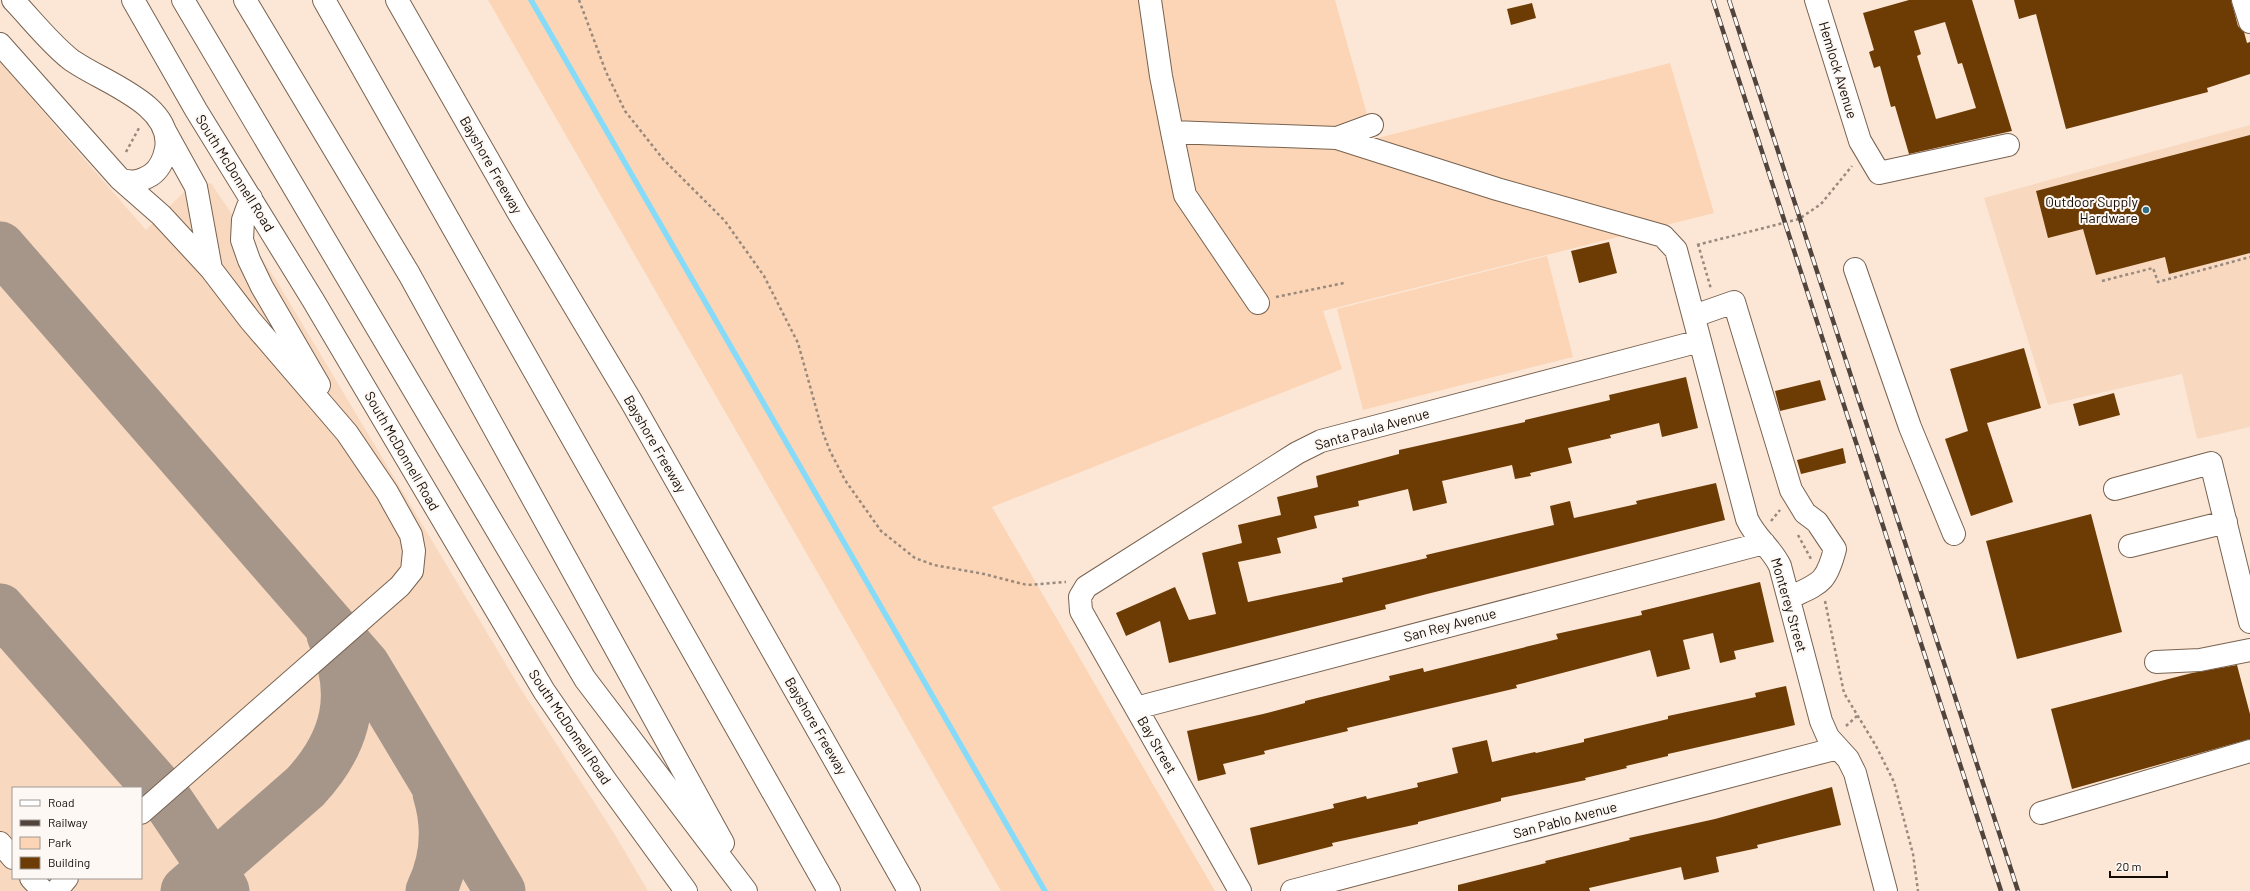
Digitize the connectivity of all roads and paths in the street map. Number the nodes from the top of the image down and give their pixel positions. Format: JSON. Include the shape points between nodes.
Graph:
{"nodes":[{"id":1,"x":13,"y":0,"type":"edge"},
{"id":2,"x":133,"y":0,"type":"edge"},
{"id":3,"x":183,"y":0,"type":"edge"},
{"id":4,"x":245,"y":0,"type":"edge"},
{"id":5,"x":324,"y":0,"type":"edge"},
{"id":6,"x":397,"y":0,"type":"edge"},
{"id":7,"x":579,"y":0,"type":"edge"},
{"id":8,"x":1150,"y":0,"type":"edge"},
{"id":9,"x":1816,"y":0,"type":"edge"},
{"id":10,"x":2243,"y":0,"type":"edge"},
{"id":11,"x":2250,"y":22,"type":"edge"},
{"id":12,"x":0,"y":44,"type":"edge"},
{"id":13,"x":1372,"y":125,"type":"dead end"},
{"id":14,"x":139,"y":127,"type":"dead end"},
{"id":15,"x":164,"y":128,"type":"junction"},
{"id":16,"x":1172,"y":132,"type":"junction"},
{"id":17,"x":1337,"y":138,"type":"junction"},
{"id":18,"x":1860,"y":141,"type":"junction"},
{"id":19,"x":2008,"y":145,"type":"dead end"},
{"id":20,"x":126,"y":152,"type":"dead end"},
{"id":21,"x":120,"y":179,"type":"junction"},
{"id":22,"x":251,"y":198,"type":"junction"},
{"id":23,"x":1698,"y":244,"type":"junction"},
{"id":24,"x":1676,"y":250,"type":"junction"},
{"id":25,"x":2250,"y":257,"type":"edge"},
{"id":26,"x":211,"y":269,"type":"junction"},
{"id":27,"x":1855,"y":269,"type":"dead end"},
{"id":28,"x":2102,"y":281,"type":"dead end"},
{"id":29,"x":1344,"y":283,"type":"dead end"},
{"id":30,"x":1712,"y":291,"type":"dead end"},
{"id":31,"x":1258,"y":303,"type":"joint"},
{"id":32,"x":1694,"y":316,"type":"junction"},
{"id":33,"x":1700,"y":341,"type":"junction"},
{"id":34,"x":347,"y":433,"type":"junction"},
{"id":35,"x":2115,"y":489,"type":"dead end"},
{"id":36,"x":2226,"y":522,"type":"junction"},
{"id":37,"x":1954,"y":534,"type":"dead end"},
{"id":38,"x":1764,"y":543,"type":"junction"},
{"id":39,"x":2130,"y":546,"type":"dead end"},
{"id":40,"x":1083,"y":592,"type":"junction"},
{"id":41,"x":1824,"y":593,"type":"dead end"},
{"id":42,"x":1788,"y":598,"type":"junction"},
{"id":43,"x":2250,"y":622,"type":"edge"},
{"id":44,"x":2250,"y":650,"type":"edge"},
{"id":45,"x":2156,"y":662,"type":"dead end"},
{"id":46,"x":1136,"y":708,"type":"junction"},
{"id":47,"x":1838,"y":748,"type":"junction"},
{"id":48,"x":2250,"y":751,"type":"edge"},
{"id":49,"x":142,"y":812,"type":"edge"},
{"id":50,"x":2042,"y":813,"type":"dead end"},
{"id":51,"x":0,"y":843,"type":"edge"},
{"id":52,"x":12,"y":857,"type":"edge"},
{"id":53,"x":32,"y":879,"type":"edge"},
{"id":54,"x":66,"y":879,"type":"edge"},
{"id":55,"x":43,"y":891,"type":"edge"},
{"id":56,"x":56,"y":891,"type":"edge"},
{"id":57,"x":686,"y":891,"type":"edge"},
{"id":58,"x":746,"y":891,"type":"edge"},
{"id":59,"x":750,"y":891,"type":"edge"},
{"id":60,"x":830,"y":891,"type":"edge"},
{"id":61,"x":909,"y":891,"type":"edge"},
{"id":62,"x":1240,"y":891,"type":"edge"},
{"id":63,"x":1292,"y":891,"type":"edge"},
{"id":64,"x":1886,"y":891,"type":"edge"},
{"id":65,"x":1918,"y":891,"type":"edge"}],
"edges":[{"from":1,"to":15,"type":"main road","via":[[60,51],[140,101],[156,115]]},
{"from":2,"to":22,"type":"main road","name":"South McDonnell Road","via":[[196,110]]},
{"from":3,"to":58,"type":"main road","via":[[585,679]]},
{"from":4,"to":59,"type":"main road","via":[[409,274]]},
{"from":5,"to":60,"type":"main road"},
{"from":6,"to":61,"type":"main road","name":"Bayshore Freeway","via":[[518,212],[631,401]]},
{"from":7,"to":40,"type":"path","via":[[606,72],[625,111],[663,159],[725,221],[764,276],[798,343],[830,451],[846,480],[881,531],[914,558],[934,565],[1027,585],[1071,582]]},
{"from":8,"to":16,"type":"main road"},
{"from":9,"to":18,"type":"main road","name":"Hemlock Avenue"},
{"from":10,"to":11,"type":"main road"},
{"from":12,"to":21,"type":"main road"},
{"from":13,"to":17,"type":"main road"},
{"from":14,"to":20,"type":"path"},
{"from":15,"to":21,"type":"main road","via":[[167,143],[164,158],[156,171],[143,180],[129,183]]},
{"from":15,"to":26,"type":"main road","via":[[196,187]]},
{"from":16,"to":17,"type":"main road"},
{"from":16,"to":31,"type":"main road","via":[[1186,195]]},
{"from":17,"to":24,"type":"main road","via":[[1497,189],[1663,236]]},
{"from":18,"to":19,"type":"main road","name":"Hemlock Avenue","via":[[1879,173]]},
{"from":18,"to":23,"type":"path","via":[[1851,167],[1821,204],[1800,218]]},
{"from":21,"to":26,"type":"main road","via":[[160,215]]},
{"from":22,"to":34,"type":"main road","via":[[243,220],[242,240],[249,260]]},
{"from":22,"to":57,"type":"main road","name":"South McDonnell Road","via":[[544,691],[606,782]]},
{"from":23,"to":24,"type":"path"},
{"from":23,"to":30,"type":"path"},
{"from":24,"to":32,"type":"main road","name":"Monterey Street"},
{"from":25,"to":28,"type":"path","via":[[2158,282],[2153,268]]},
{"from":26,"to":34,"type":"main road","via":[[250,320]]},
{"from":27,"to":37,"type":"main road","via":[[1910,427]]},
{"from":29,"to":31,"type":"path","via":[[1279,296]]},
{"from":32,"to":33,"type":"main road","name":"Monterey Street"},
{"from":32,"to":42,"type":"main road","via":[[1734,302],[1791,490],[1805,513],[1817,522],[1835,549],[1829,571],[1820,583]]},
{"from":33,"to":38,"type":"main road","name":"Monterey Street","via":[[1747,519],[1753,533]]},
{"from":33,"to":40,"type":"main road","name":"Santa Paula Avenue","via":[[1321,442],[1297,453]]},
{"from":34,"to":49,"type":"main road","via":[[386,492],[410,535],[414,551],[412,571],[400,586]]},
{"from":35,"to":36,"type":"main road","via":[[2211,463]]},
{"from":36,"to":39,"type":"main road"},
{"from":36,"to":43,"type":"main road"},
{"from":38,"to":42,"type":"main road","name":"Monterey Street","via":[[1774,552]]},
{"from":38,"to":46,"type":"main road","name":"San Rey Avenue"},
{"from":40,"to":46,"type":"main road","name":"Bay Street","via":[[1081,611]]},
{"from":41,"to":65,"type":"path","via":[[1844,693],[1894,782],[1913,854]]},
{"from":42,"to":47,"type":"main road","name":"Monterey Street","via":[[1821,721],[1828,737]]},
{"from":44,"to":45,"type":"main road","via":[[2200,660]]},
{"from":46,"to":62,"type":"main road","name":"Bay Street"},
{"from":47,"to":63,"type":"main road","name":"San Pablo Avenue"},
{"from":47,"to":64,"type":"main road","name":"Monterey Street","via":[[1848,759],[1854,773]]},
{"from":48,"to":50,"type":"main road"},
{"from":51,"to":52,"type":"main road"},
{"from":53,"to":55,"type":"main road"},
{"from":54,"to":56,"type":"main road"}]}
